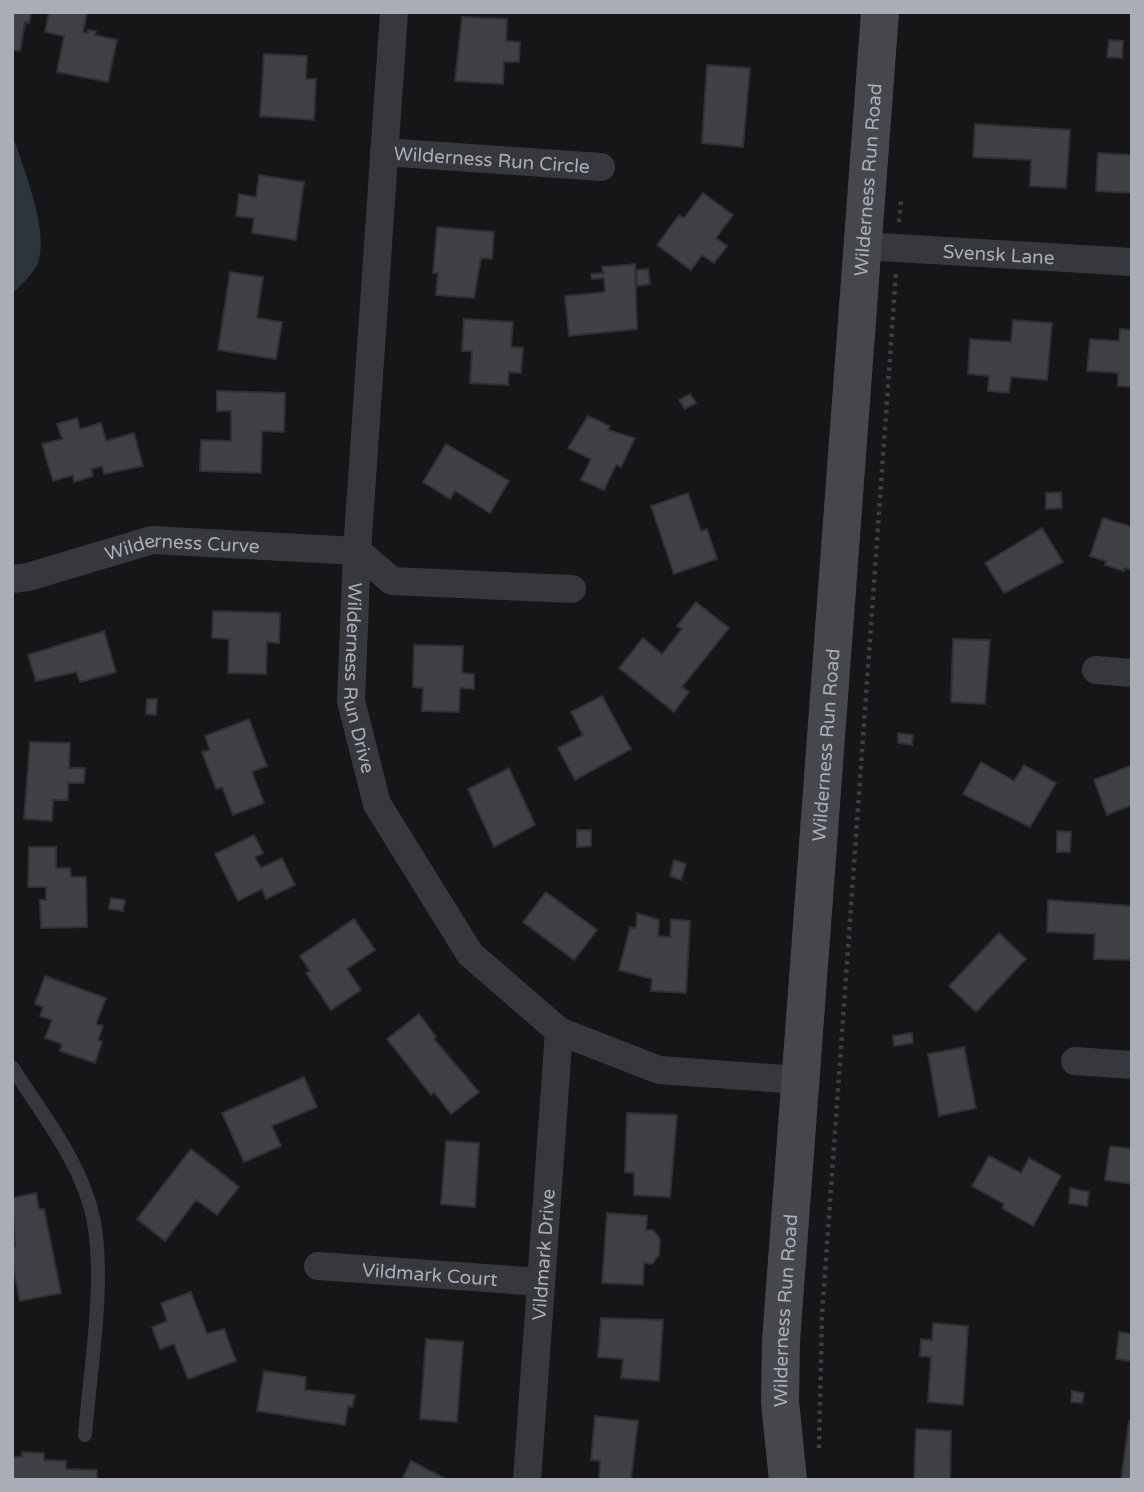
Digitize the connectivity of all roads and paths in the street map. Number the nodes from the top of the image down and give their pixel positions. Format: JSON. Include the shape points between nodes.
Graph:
{"nodes":[{"id":1,"x":394,"y":12,"type":"edge"},
{"id":2,"x":880,"y":12,"type":"edge"},
{"id":3,"x":384,"y":152,"type":"junction"},
{"id":4,"x":601,"y":167,"type":"dead end"},
{"id":5,"x":901,"y":192,"type":"dead end"},
{"id":6,"x":881,"y":247,"type":"junction"},
{"id":7,"x":1132,"y":262,"type":"edge"},
{"id":8,"x":357,"y":551,"type":"junction"},
{"id":9,"x":12,"y":579,"type":"edge"},
{"id":10,"x":572,"y":589,"type":"dead end"},
{"id":11,"x":1096,"y":670,"type":"dead end"},
{"id":12,"x":1132,"y":673,"type":"edge"},
{"id":13,"x":559,"y":1031,"type":"junction"},
{"id":14,"x":1075,"y":1061,"type":"dead end"},
{"id":15,"x":1132,"y":1065,"type":"edge"},
{"id":16,"x":12,"y":1067,"type":"edge"},
{"id":17,"x":799,"y":1080,"type":"junction"},
{"id":18,"x":318,"y":1266,"type":"dead end"},
{"id":19,"x":540,"y":1282,"type":"junction"},
{"id":20,"x":85,"y":1435,"type":"dead end"},
{"id":21,"x":820,"y":1461,"type":"dead end"},
{"id":22,"x":527,"y":1480,"type":"edge"},
{"id":23,"x":788,"y":1480,"type":"edge"}],
"edges":[{"from":1,"to":3,"type":"street","name":"Wilderness Run Drive"},
{"from":2,"to":6,"type":"street","name":"Wilderness Run Road"},
{"from":3,"to":4,"type":"street","name":"Wilderness Run Circle"},
{"from":3,"to":8,"type":"street","name":"Wilderness Run Drive"},
{"from":5,"to":6,"type":"path"},
{"from":6,"to":7,"type":"street","name":"Svensk Lane"},
{"from":6,"to":17,"type":"street","name":"Wilderness Run Road"},
{"from":6,"to":21,"type":"path","via":[[822,1315]]},
{"from":8,"to":9,"type":"street","name":"Wilderness Curve","via":[[152,540]]},
{"from":8,"to":10,"type":"street","via":[[392,581]]},
{"from":8,"to":13,"type":"street","name":"Wilderness Run Drive","via":[[351,701],[377,804],[470,954]]},
{"from":11,"to":12,"type":"street"},
{"from":13,"to":17,"type":"street","name":"Wilderness Run Drive","via":[[659,1070]]},
{"from":13,"to":19,"type":"street","name":"Vildmark Drive"},
{"from":14,"to":15,"type":"street"},
{"from":16,"to":20,"type":"lane","via":[[71,1159],[93,1217],[97,1275]]},
{"from":17,"to":23,"type":"street","name":"Wilderness Run Road","via":[[781,1341],[780,1402]]},
{"from":18,"to":19,"type":"street","name":"Vildmark Court"},
{"from":19,"to":22,"type":"street","name":"Vildmark Drive"}]}
